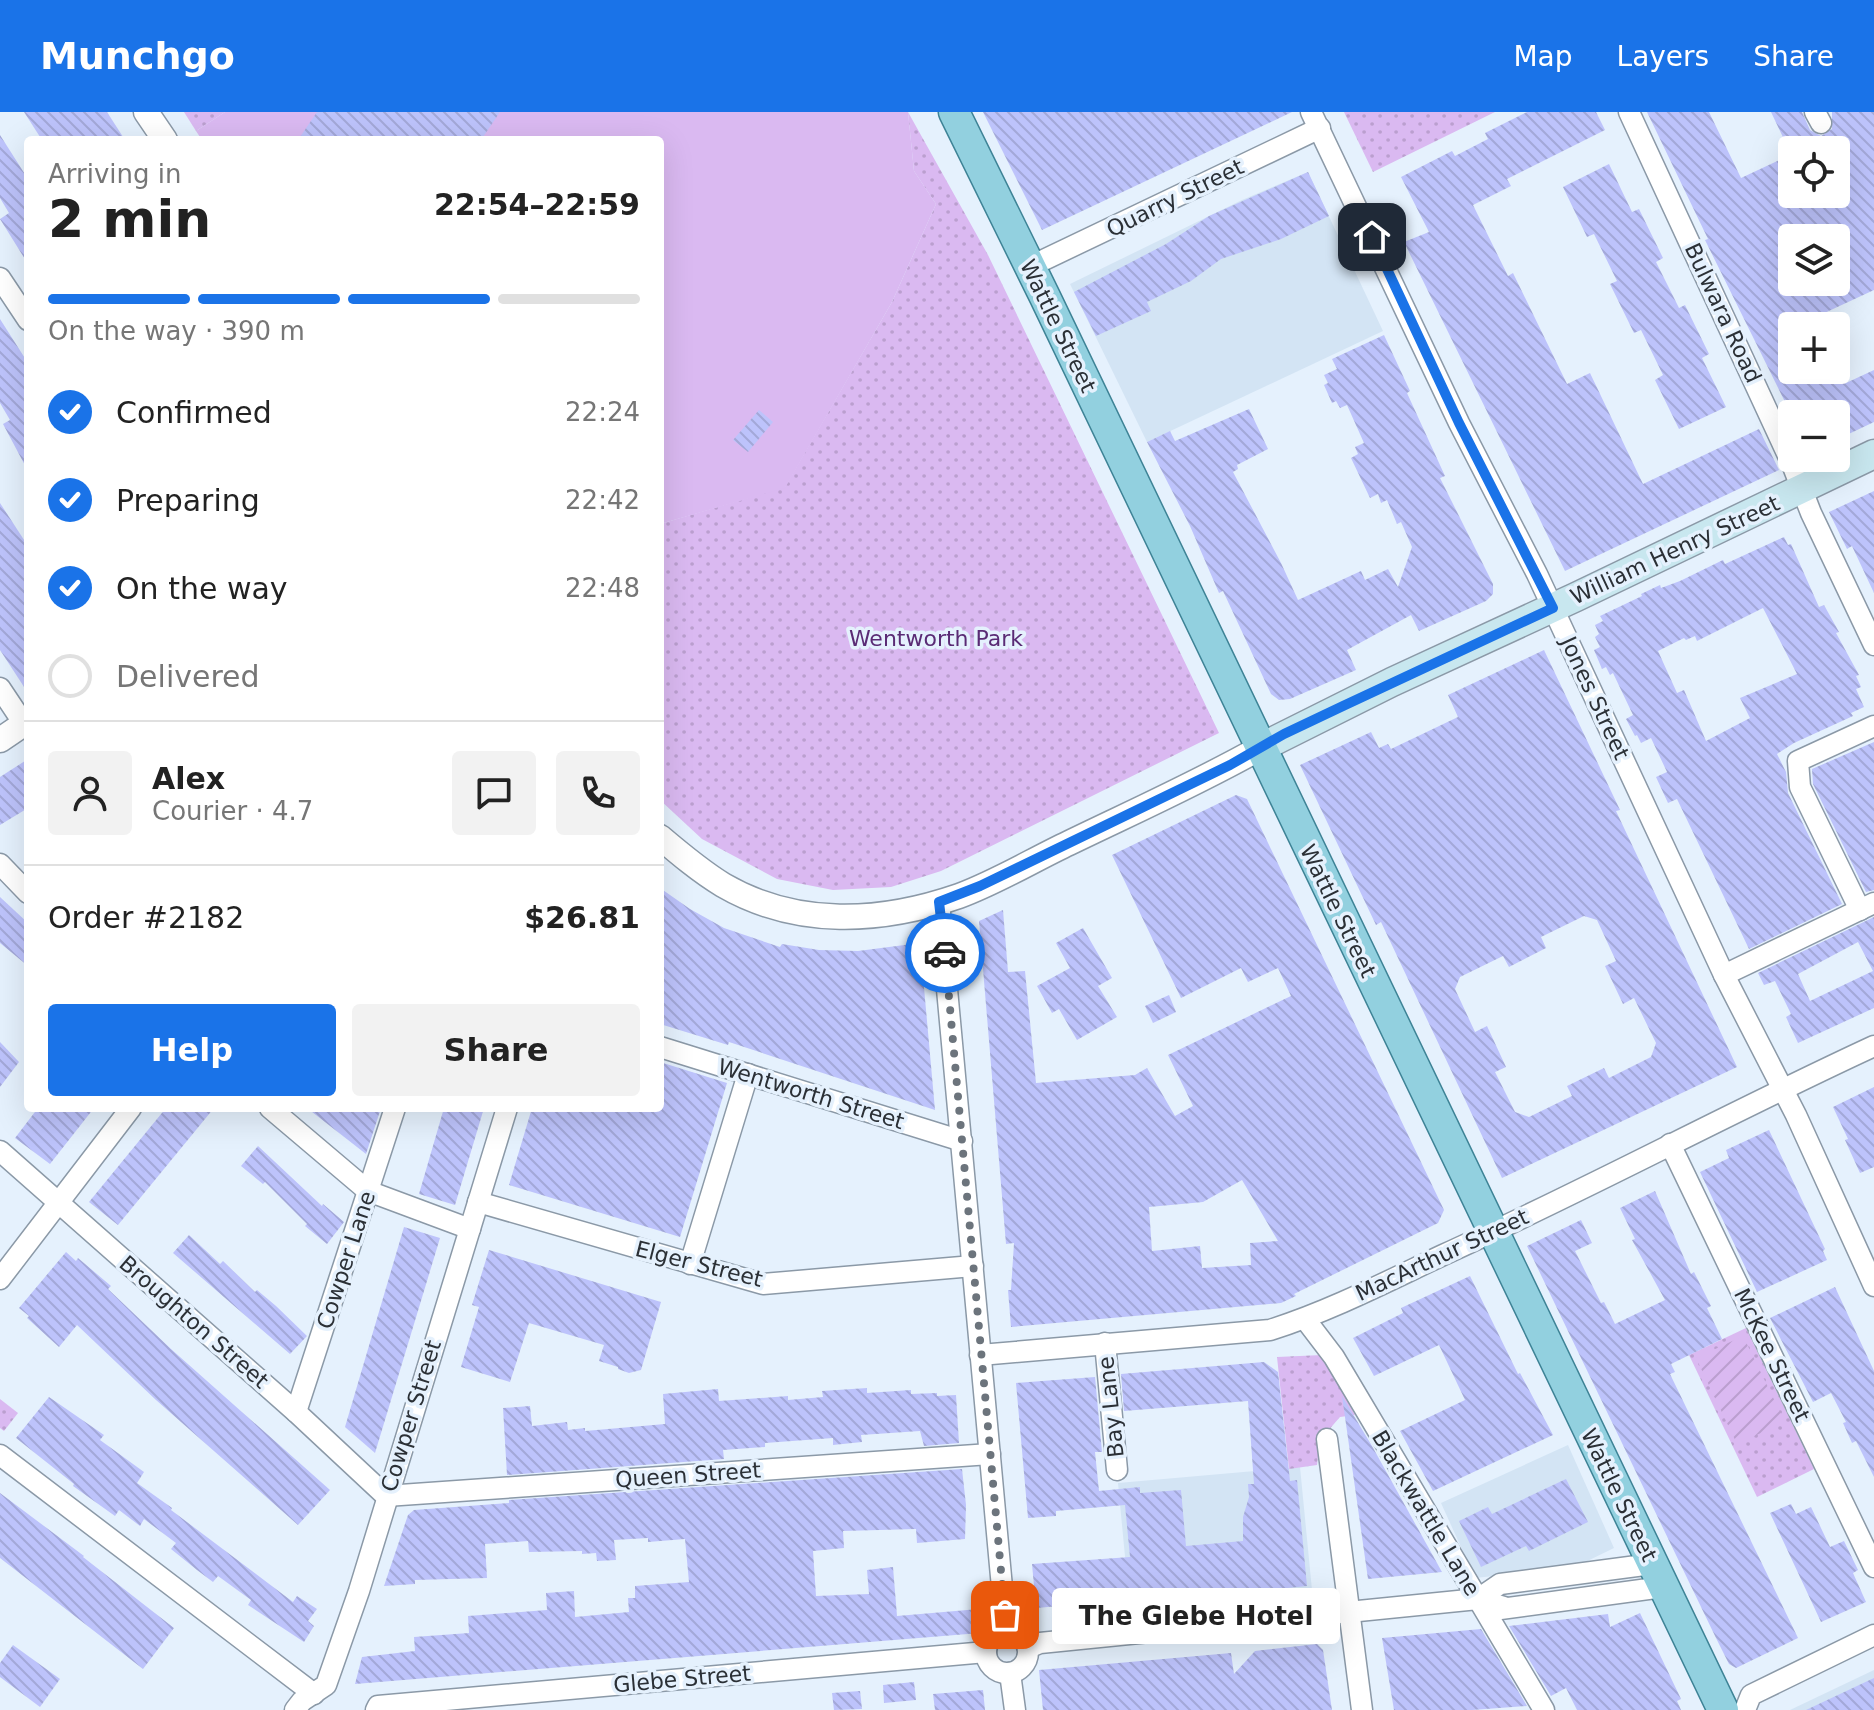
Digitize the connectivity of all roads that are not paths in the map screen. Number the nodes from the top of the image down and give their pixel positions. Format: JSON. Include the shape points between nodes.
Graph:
{"nodes":[{"id":1,"x":146,"y":112,"type":"edge"},
{"id":2,"x":954,"y":112,"type":"edge"},
{"id":3,"x":1629,"y":112,"type":"edge"},
{"id":4,"x":1316,"y":120,"type":"edge"},
{"id":5,"x":162,"y":136,"type":"edge"},
{"id":6,"x":1029,"y":267,"type":"junction"},
{"id":7,"x":3,"y":289,"type":"edge"},
{"id":8,"x":24,"y":315,"type":"edge"},
{"id":9,"x":1874,"y":454,"type":"edge"},
{"id":10,"x":1803,"y":489,"type":"junction"},
{"id":11,"x":1553,"y":608,"type":"junction"},
{"id":12,"x":1874,"y":645,"type":"edge"},
{"id":13,"x":0,"y":688,"type":"edge"},
{"id":14,"x":24,"y":719,"type":"edge"},
{"id":15,"x":24,"y":723,"type":"edge"},
{"id":16,"x":1874,"y":726,"type":"edge"},
{"id":17,"x":0,"y":740,"type":"edge"},
{"id":18,"x":1260,"y":748,"type":"junction"},
{"id":19,"x":664,"y":840,"type":"edge"},
{"id":20,"x":0,"y":864,"type":"edge"},
{"id":21,"x":24,"y":889,"type":"edge"},
{"id":22,"x":939,"y":902,"type":"junction"},
{"id":23,"x":1867,"y":907,"type":"edge"},
{"id":24,"x":1724,"y":975,"type":"junction"},
{"id":25,"x":1874,"y":1046,"type":"edge"},
{"id":26,"x":664,"y":1048,"type":"edge"},
{"id":27,"x":748,"y":1074,"type":"junction"},
{"id":28,"x":1783,"y":1088,"type":"junction"},
{"id":29,"x":128,"y":1112,"type":"edge"},
{"id":30,"x":275,"y":1112,"type":"edge"},
{"id":31,"x":394,"y":1112,"type":"edge"},
{"id":32,"x":506,"y":1112,"type":"edge"},
{"id":33,"x":962,"y":1141,"type":"junction"},
{"id":34,"x":1670,"y":1144,"type":"junction"},
{"id":35,"x":0,"y":1151,"type":"edge"},
{"id":36,"x":368,"y":1191,"type":"junction"},
{"id":37,"x":478,"y":1202,"type":"junction"},
{"id":38,"x":59,"y":1203,"type":"junction"},
{"id":39,"x":470,"y":1229,"type":"junction"},
{"id":40,"x":1493,"y":1232,"type":"junction"},
{"id":41,"x":690,"y":1264,"type":"junction"},
{"id":42,"x":973,"y":1266,"type":"junction"},
{"id":43,"x":0,"y":1279,"type":"edge"},
{"id":44,"x":1874,"y":1286,"type":"edge"},
{"id":45,"x":1305,"y":1319,"type":"junction"},
{"id":46,"x":1105,"y":1343,"type":"junction"},
{"id":47,"x":980,"y":1355,"type":"junction"},
{"id":48,"x":296,"y":1412,"type":"junction"},
{"id":49,"x":1327,"y":1439,"type":"dead end"},
{"id":50,"x":990,"y":1454,"type":"junction"},
{"id":51,"x":0,"y":1455,"type":"edge"},
{"id":52,"x":1117,"y":1470,"type":"dead end"},
{"id":53,"x":386,"y":1496,"type":"junction"},
{"id":54,"x":1874,"y":1567,"type":"edge"},
{"id":55,"x":1658,"y":1575,"type":"junction"},
{"id":56,"x":1489,"y":1606,"type":"junction"},
{"id":57,"x":1348,"y":1613,"type":"junction"},
{"id":58,"x":1006,"y":1631,"type":"junction"},
{"id":59,"x":1874,"y":1635,"type":"edge"},
{"id":60,"x":1028,"y":1648,"type":"junction"},
{"id":61,"x":986,"y":1652,"type":"junction"},
{"id":62,"x":1010,"y":1673,"type":"junction"},
{"id":63,"x":314,"y":1694,"type":"junction"},
{"id":64,"x":377,"y":1708,"type":"edge"},
{"id":65,"x":295,"y":1710,"type":"edge"},
{"id":66,"x":1015,"y":1710,"type":"edge"},
{"id":67,"x":1362,"y":1710,"type":"edge"},
{"id":68,"x":1544,"y":1710,"type":"edge"},
{"id":69,"x":1723,"y":1710,"type":"edge"},
{"id":70,"x":1745,"y":1710,"type":"edge"}],
"edges":[{"from":1,"to":5,"type":"street"},
{"from":2,"to":6,"type":"main road","name":"Wattle Street"},
{"from":3,"to":10,"type":"street","name":"Bulwara Road"},
{"from":4,"to":6,"type":"street","name":"Quarry Street"},
{"from":4,"to":11,"type":"street","name":"Jones Street"},
{"from":6,"to":18,"type":"main road","name":"Wattle Street"},
{"from":7,"to":8,"type":"street"},
{"from":9,"to":10,"type":"main road","name":"William Henry Street"},
{"from":10,"to":11,"type":"main road","name":"William Henry Street"},
{"from":10,"to":12,"type":"street","name":"Bulwara Road"},
{"from":11,"to":18,"type":"main road","name":"William Henry Street"},
{"from":11,"to":24,"type":"street","name":"Jones Street"},
{"from":13,"to":14,"type":"street"},
{"from":15,"to":17,"type":"street"},
{"from":16,"to":23,"type":"street","via":[[1798,761],[1800,787]]},
{"from":18,"to":22,"type":"street"},
{"from":18,"to":40,"type":"main road","name":"Wattle Street"},
{"from":19,"to":22,"type":"street","via":[[724,885],[792,912],[865,917]]},
{"from":20,"to":21,"type":"street"},
{"from":22,"to":33,"type":"street"},
{"from":23,"to":24,"type":"street"},
{"from":24,"to":28,"type":"street","name":"Jones Street"},
{"from":25,"to":28,"type":"street","name":"MacArthur Street"},
{"from":26,"to":27,"type":"street","name":"Wentworth Street"},
{"from":27,"to":33,"type":"street","name":"Wentworth Street"},
{"from":27,"to":41,"type":"street"},
{"from":28,"to":34,"type":"street","name":"MacArthur Street"},
{"from":28,"to":44,"type":"street","name":"Jones Street"},
{"from":29,"to":38,"type":"street"},
{"from":30,"to":36,"type":"street"},
{"from":31,"to":36,"type":"street","name":"Cowper Lane"},
{"from":32,"to":37,"type":"street","name":"Cowper Street"},
{"from":33,"to":42,"type":"street"},
{"from":34,"to":40,"type":"street","name":"MacArthur Street"},
{"from":34,"to":54,"type":"street","name":"McKee Street"},
{"from":35,"to":38,"type":"street","name":"Broughton Street"},
{"from":36,"to":39,"type":"street"},
{"from":36,"to":48,"type":"street","name":"Cowper Lane"},
{"from":37,"to":39,"type":"street","name":"Cowper Street"},
{"from":37,"to":41,"type":"street","name":"Elger Street"},
{"from":38,"to":43,"type":"street"},
{"from":38,"to":48,"type":"street","name":"Broughton Street"},
{"from":39,"to":53,"type":"street","name":"Cowper Street"},
{"from":40,"to":45,"type":"street","name":"MacArthur Street"},
{"from":40,"to":55,"type":"main road","name":"Wattle Street"},
{"from":41,"to":42,"type":"street","name":"Elger Street","via":[[763,1284]]},
{"from":42,"to":47,"type":"street"},
{"from":45,"to":46,"type":"street","name":"MacArthur Street","via":[[1270,1330]]},
{"from":45,"to":56,"type":"street","name":"Blackwattle Lane"},
{"from":46,"to":47,"type":"street","name":"MacArthur Street"},
{"from":46,"to":52,"type":"street","name":"Bay Lane"},
{"from":47,"to":50,"type":"street"},
{"from":48,"to":53,"type":"street","name":"Broughton Street"},
{"from":49,"to":57,"type":"street"},
{"from":50,"to":53,"type":"street","name":"Queen Street"},
{"from":50,"to":58,"type":"street"},
{"from":51,"to":63,"type":"street"},
{"from":53,"to":63,"type":"street","name":"Cowper Street","via":[[326,1685]]},
{"from":55,"to":56,"type":"street"},
{"from":55,"to":69,"type":"main road","name":"Wattle Street"},
{"from":56,"to":57,"type":"street"},
{"from":56,"to":68,"type":"street","name":"Blackwattle Lane"},
{"from":57,"to":60,"type":"street"},
{"from":57,"to":67,"type":"street"},
{"from":58,"to":60,"type":"street","via":[[1023,1639]]},
{"from":58,"to":61,"type":"street","via":[[990,1640]]},
{"from":59,"to":70,"type":"street","via":[[1751,1695]]},
{"from":60,"to":62,"type":"street","via":[[1024,1664]]},
{"from":61,"to":62,"type":"street","via":[[997,1670]]},
{"from":61,"to":64,"type":"street","name":"Glebe Street"},
{"from":62,"to":66,"type":"street"},
{"from":63,"to":65,"type":"street","name":"Cowper Street"}]}
